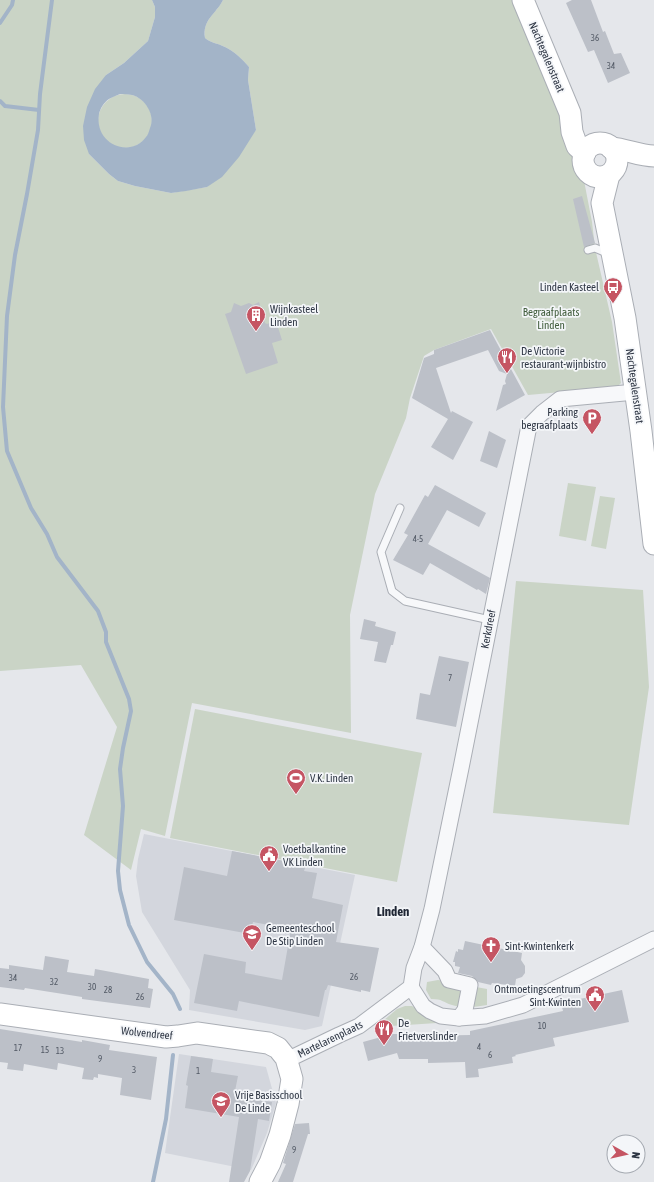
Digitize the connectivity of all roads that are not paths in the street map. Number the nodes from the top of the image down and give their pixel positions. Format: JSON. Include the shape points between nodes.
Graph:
{"nodes":[{"id":1,"x":524,"y":0,"type":"edge"},
{"id":2,"x":599,"y":148,"type":"junction"},
{"id":3,"x":650,"y":156,"type":"edge"},
{"id":4,"x":605,"y":173,"type":"junction"},
{"id":5,"x":588,"y":250,"type":"dead end"},
{"id":6,"x":613,"y":256,"type":"junction"},
{"id":7,"x":635,"y":392,"type":"junction"},
{"id":8,"x":400,"y":508,"type":"dead end"},
{"id":9,"x":654,"y":544,"type":"edge"},
{"id":10,"x":490,"y":620,"type":"junction"},
{"id":11,"x":654,"y":939,"type":"edge"},
{"id":12,"x":422,"y":947,"type":"junction"},
{"id":13,"x":411,"y":987,"type":"junction"},
{"id":14,"x":0,"y":1014,"type":"edge"},
{"id":15,"x":459,"y":1018,"type":"junction"},
{"id":16,"x":284,"y":1053,"type":"junction"},
{"id":17,"x":260,"y":1182,"type":"edge"}],
"edges":[{"from":1,"to":2,"type":"street","name":"Nachtegalenstraat","via":[[570,113],[577,146]]},
{"from":2,"to":3,"type":"street","via":[[623,148]]},
{"from":2,"to":4,"type":"street","name":"Nachtegalenstraat","via":[[616,154],[617,161]]},
{"from":2,"to":4,"type":"street","name":"Nachtegalenstraat","via":[[583,160],[585,167]]},
{"from":3,"to":4,"type":"street"},
{"from":4,"to":6,"type":"street","name":"Nachtegalenstraat","via":[[592,194],[607,230]]},
{"from":5,"to":6,"type":"lane","via":[[595,248]]},
{"from":6,"to":7,"type":"street","name":"Nachtegalenstraat"},
{"from":7,"to":9,"type":"street","name":"Nachtegalenstraat"},
{"from":7,"to":10,"type":"street","name":"Kerkdreef","via":[[560,399],[529,426]]},
{"from":8,"to":10,"type":"lane","via":[[381,552],[392,591],[405,600]]},
{"from":10,"to":12,"type":"street","name":"Kerkdreef","via":[[432,909]]},
{"from":11,"to":15,"type":"street","via":[[523,1005],[485,1016]]},
{"from":12,"to":13,"type":"street","via":[[414,968]]},
{"from":12,"to":15,"type":"street","via":[[445,971],[449,980],[470,985],[465,1010]]},
{"from":13,"to":15,"type":"street","via":[[430,1012]]},
{"from":13,"to":16,"type":"street","name":"Martelarenplaats","via":[[360,1026]]},
{"from":14,"to":16,"type":"street","name":"Wolvendreef","via":[[166,1037],[204,1034],[268,1043]]},
{"from":16,"to":17,"type":"street","via":[[292,1078],[288,1104],[270,1163]]}]}
